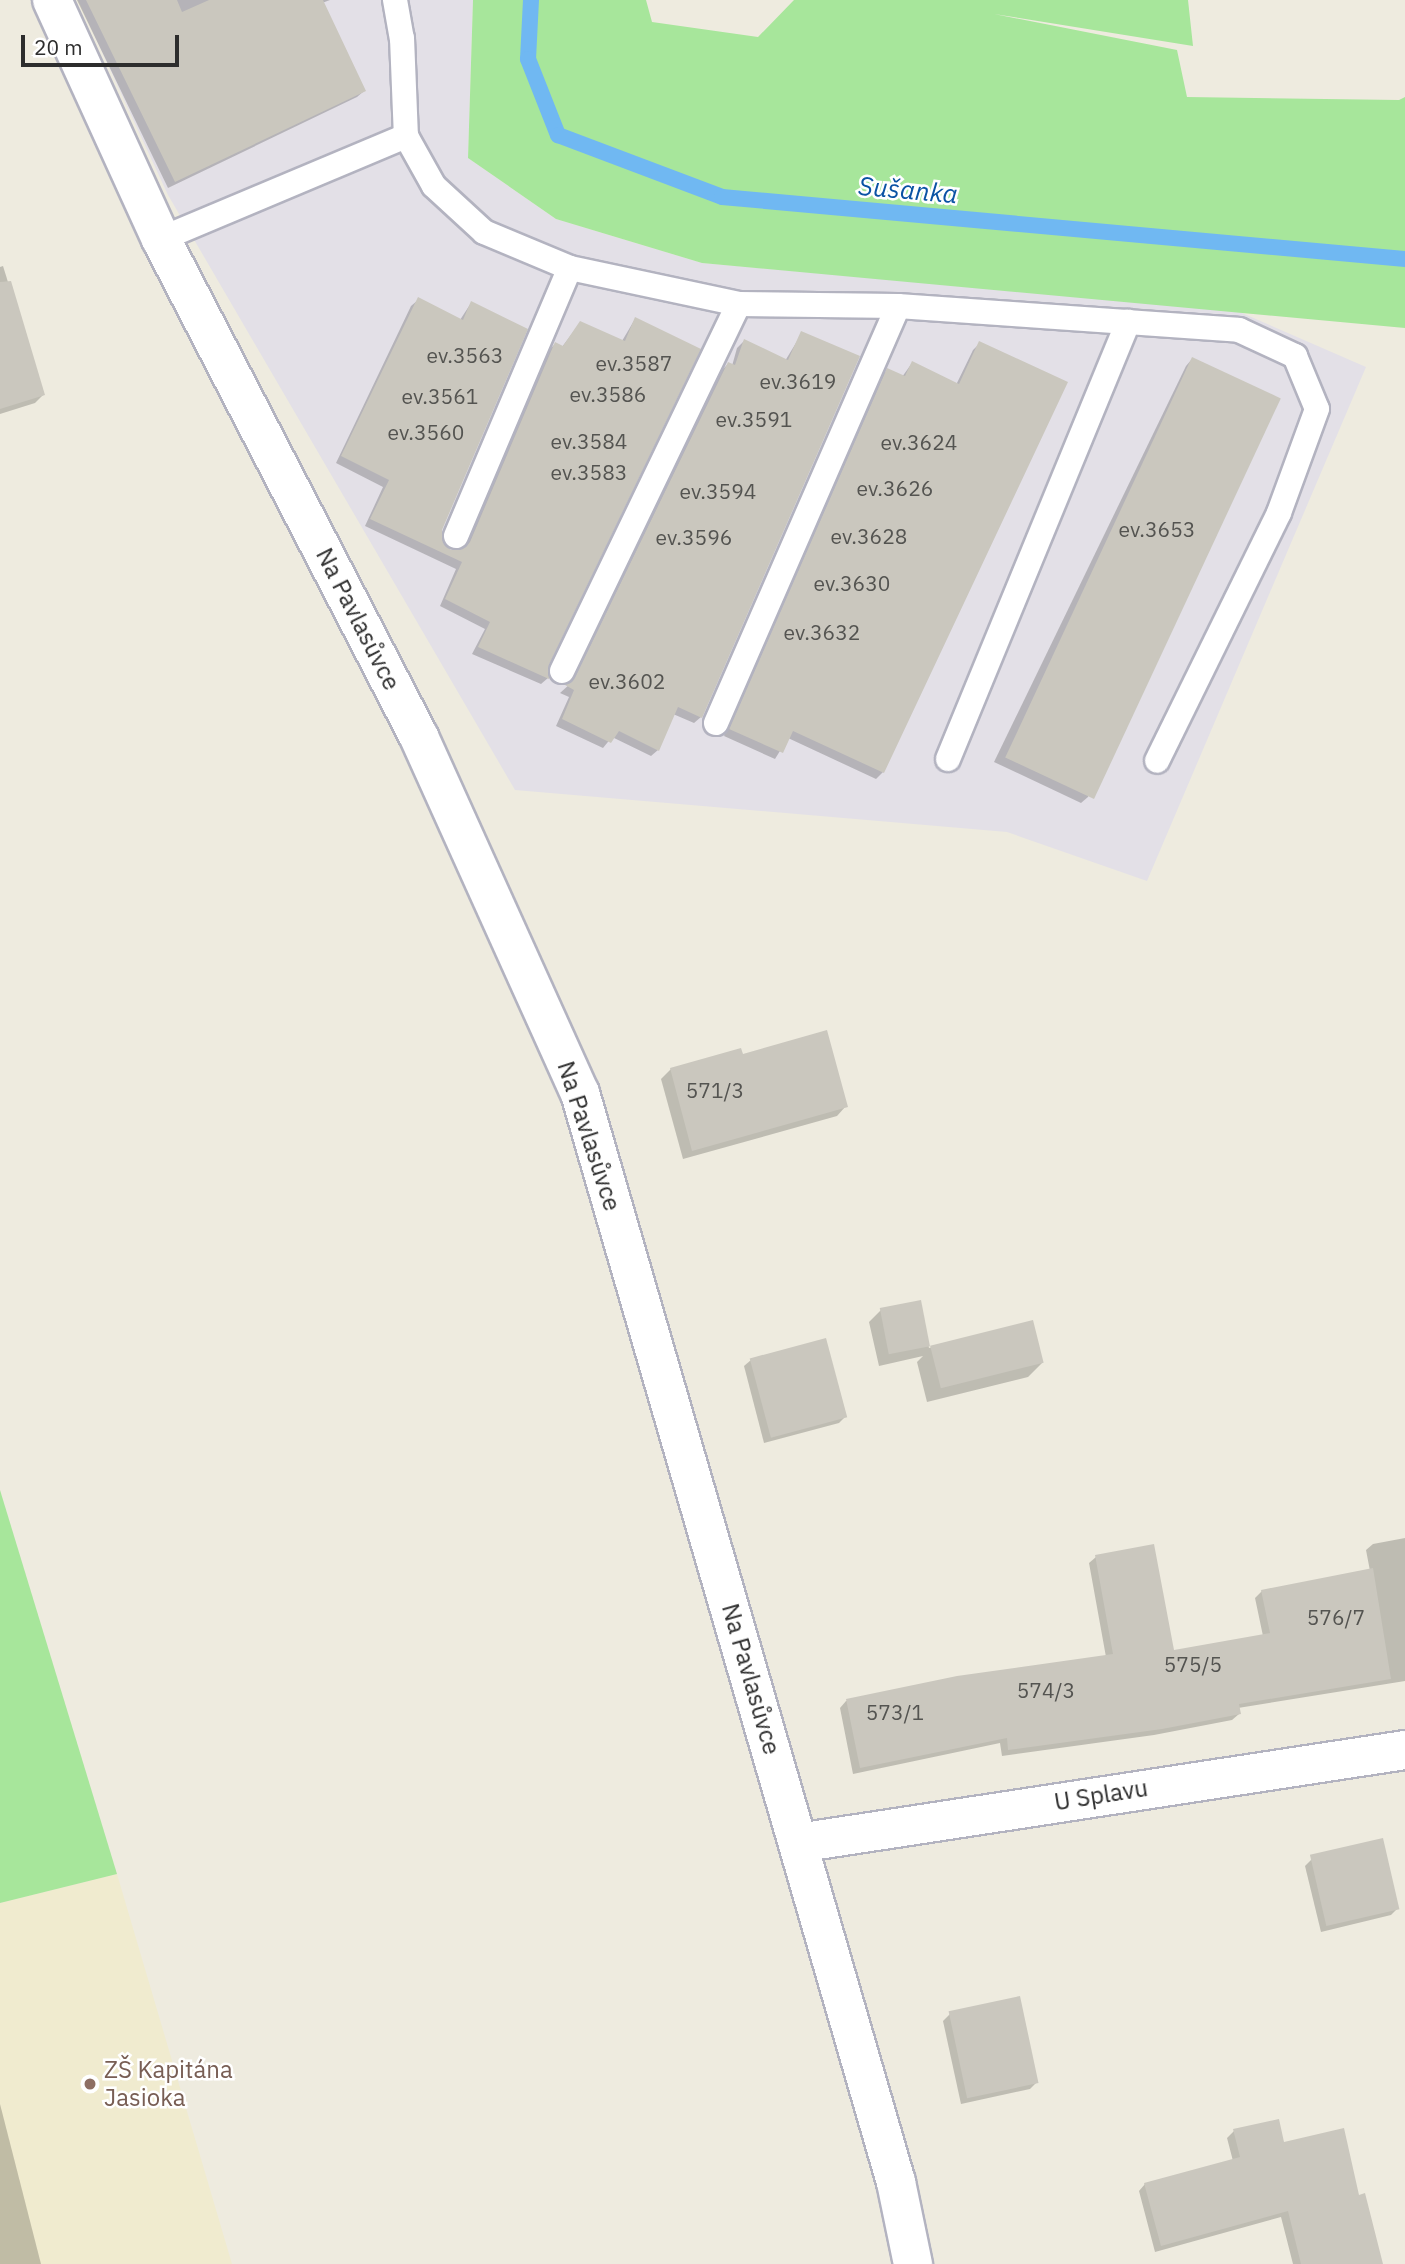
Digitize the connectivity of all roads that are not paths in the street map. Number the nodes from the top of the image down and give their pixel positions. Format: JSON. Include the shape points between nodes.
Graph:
{"nodes":[{"id":1,"x":52,"y":0,"type":"edge"},
{"id":2,"x":395,"y":0,"type":"edge"},
{"id":3,"x":406,"y":136,"type":"junction"},
{"id":4,"x":161,"y":239,"type":"junction"},
{"id":5,"x":569,"y":268,"type":"junction"},
{"id":6,"x":738,"y":304,"type":"junction"},
{"id":7,"x":898,"y":306,"type":"junction"},
{"id":8,"x":1128,"y":322,"type":"junction"},
{"id":9,"x":456,"y":536,"type":"dead end"},
{"id":10,"x":562,"y":671,"type":"dead end"},
{"id":11,"x":716,"y":723,"type":"dead end"},
{"id":12,"x":948,"y":759,"type":"dead end"},
{"id":13,"x":1157,"y":761,"type":"dead end"},
{"id":14,"x":1405,"y":1750,"type":"edge"},
{"id":15,"x":798,"y":1843,"type":"junction"},
{"id":16,"x":913,"y":2264,"type":"edge"}],
"edges":[{"from":1,"to":4,"type":"street","name":"Na Pavlasůvce"},
{"from":2,"to":3,"type":"lane","via":[[402,38]]},
{"from":3,"to":4,"type":"lane"},
{"from":3,"to":5,"type":"lane","via":[[434,186],[484,232]]},
{"from":4,"to":15,"type":"street","name":"Na Pavlasůvce","via":[[419,737],[580,1093]]},
{"from":5,"to":6,"type":"lane"},
{"from":5,"to":9,"type":"lane"},
{"from":6,"to":7,"type":"lane"},
{"from":6,"to":10,"type":"lane"},
{"from":7,"to":8,"type":"lane"},
{"from":7,"to":11,"type":"lane"},
{"from":8,"to":12,"type":"lane"},
{"from":8,"to":13,"type":"lane","via":[[1240,330],[1295,356],[1317,409],[1279,513]]},
{"from":14,"to":15,"type":"street","name":"U Splavu"},
{"from":15,"to":16,"type":"street","name":"Na Pavlasůvce","via":[[896,2182]]}]}
